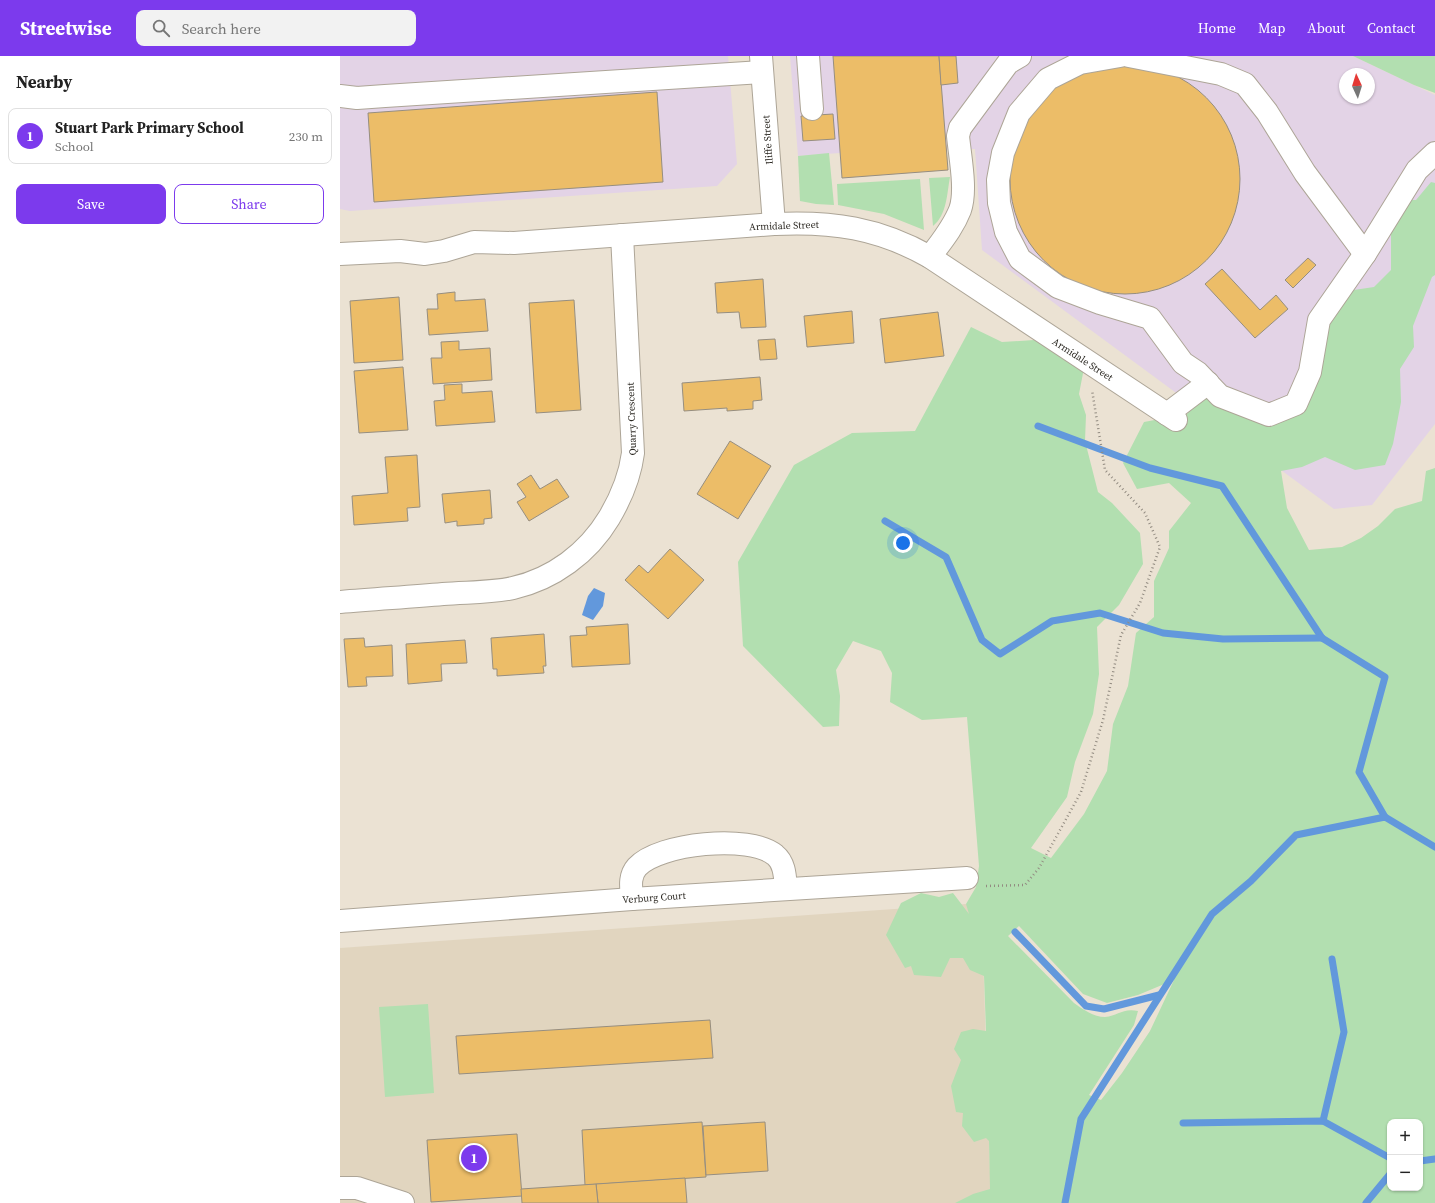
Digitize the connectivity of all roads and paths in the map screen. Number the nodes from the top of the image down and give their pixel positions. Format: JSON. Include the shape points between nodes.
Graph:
{"nodes":[{"id":1,"x":808,"y":56,"type":"edge"},
{"id":2,"x":1020,"y":56,"type":"edge"},
{"id":3,"x":1120,"y":56,"type":"edge"},
{"id":4,"x":1129,"y":56,"type":"edge"},
{"id":5,"x":762,"y":64,"type":"edge"},
{"id":6,"x":340,"y":96,"type":"edge"},
{"id":7,"x":812,"y":109,"type":"dead end"},
{"id":8,"x":1435,"y":154,"type":"edge"},
{"id":9,"x":774,"y":224,"type":"junction"},
{"id":10,"x":622,"y":235,"type":"junction"},
{"id":11,"x":340,"y":254,"type":"edge"},
{"id":12,"x":1364,"y":254,"type":"junction"},
{"id":13,"x":930,"y":257,"type":"junction"},
{"id":14,"x":1101,"y":371,"type":"junction"},
{"id":15,"x":1208,"y":383,"type":"junction"},
{"id":16,"x":340,"y":602,"type":"edge"},
{"id":17,"x":967,"y":878,"type":"joint"},
{"id":18,"x":786,"y":889,"type":"junction"},
{"id":19,"x":632,"y":899,"type":"junction"},
{"id":20,"x":340,"y":921,"type":"edge"},
{"id":21,"x":340,"y":1188,"type":"edge"},
{"id":22,"x":403,"y":1203,"type":"edge"}],
"edges":[{"from":1,"to":7,"type":"street"},
{"from":2,"to":13,"type":"street","via":[[1008,63],[960,128],[960,210]]},
{"from":3,"to":15,"type":"street","via":[[1080,63],[1048,79],[1019,113],[1003,152],[998,180],[999,204],[1006,232],[1020,259],[1058,287],[1150,318],[1183,363]]},
{"from":4,"to":12,"type":"street","via":[[1221,74],[1246,84],[1267,112],[1305,173]]},
{"from":5,"to":6,"type":"street","via":[[357,98]]},
{"from":5,"to":9,"type":"street","name":"Iliffe Street"},
{"from":8,"to":12,"type":"street","via":[[1417,170]]},
{"from":9,"to":10,"type":"street","name":"Armidale Street"},
{"from":9,"to":13,"type":"street","name":"Armidale Street","via":[[855,228],[897,240]]},
{"from":10,"to":11,"type":"street","name":"Armidale Street","via":[[514,242],[480,241],[425,254],[395,251]]},
{"from":10,"to":16,"type":"street","name":"Quarry Crescent","via":[[632,465],[615,508],[596,538],[582,552],[555,571],[513,588]]},
{"from":12,"to":15,"type":"street","via":[[1319,320],[1310,372],[1296,404],[1269,415],[1220,396]]},
{"from":13,"to":14,"type":"street","name":"Armidale Street"},
{"from":14,"to":15,"type":"street","name":"Armidale Street","via":[[1171,417]]},
{"from":14,"to":17,"type":"path","via":[[1092,388],[1105,470],[1145,513],[1160,547],[1137,609],[1121,635],[1103,720],[1081,792],[1039,868],[1025,885],[984,886]]},
{"from":17,"to":18,"type":"street","name":"Verburg Court"},
{"from":18,"to":19,"type":"street","name":"Verburg Court"},
{"from":18,"to":19,"type":"street","via":[[784,870],[774,855],[752,845],[739,843],[680,846],[644,860],[632,874]]},
{"from":19,"to":20,"type":"street","name":"Verburg Court"},
{"from":21,"to":22,"type":"street","via":[[357,1188]]}]}
